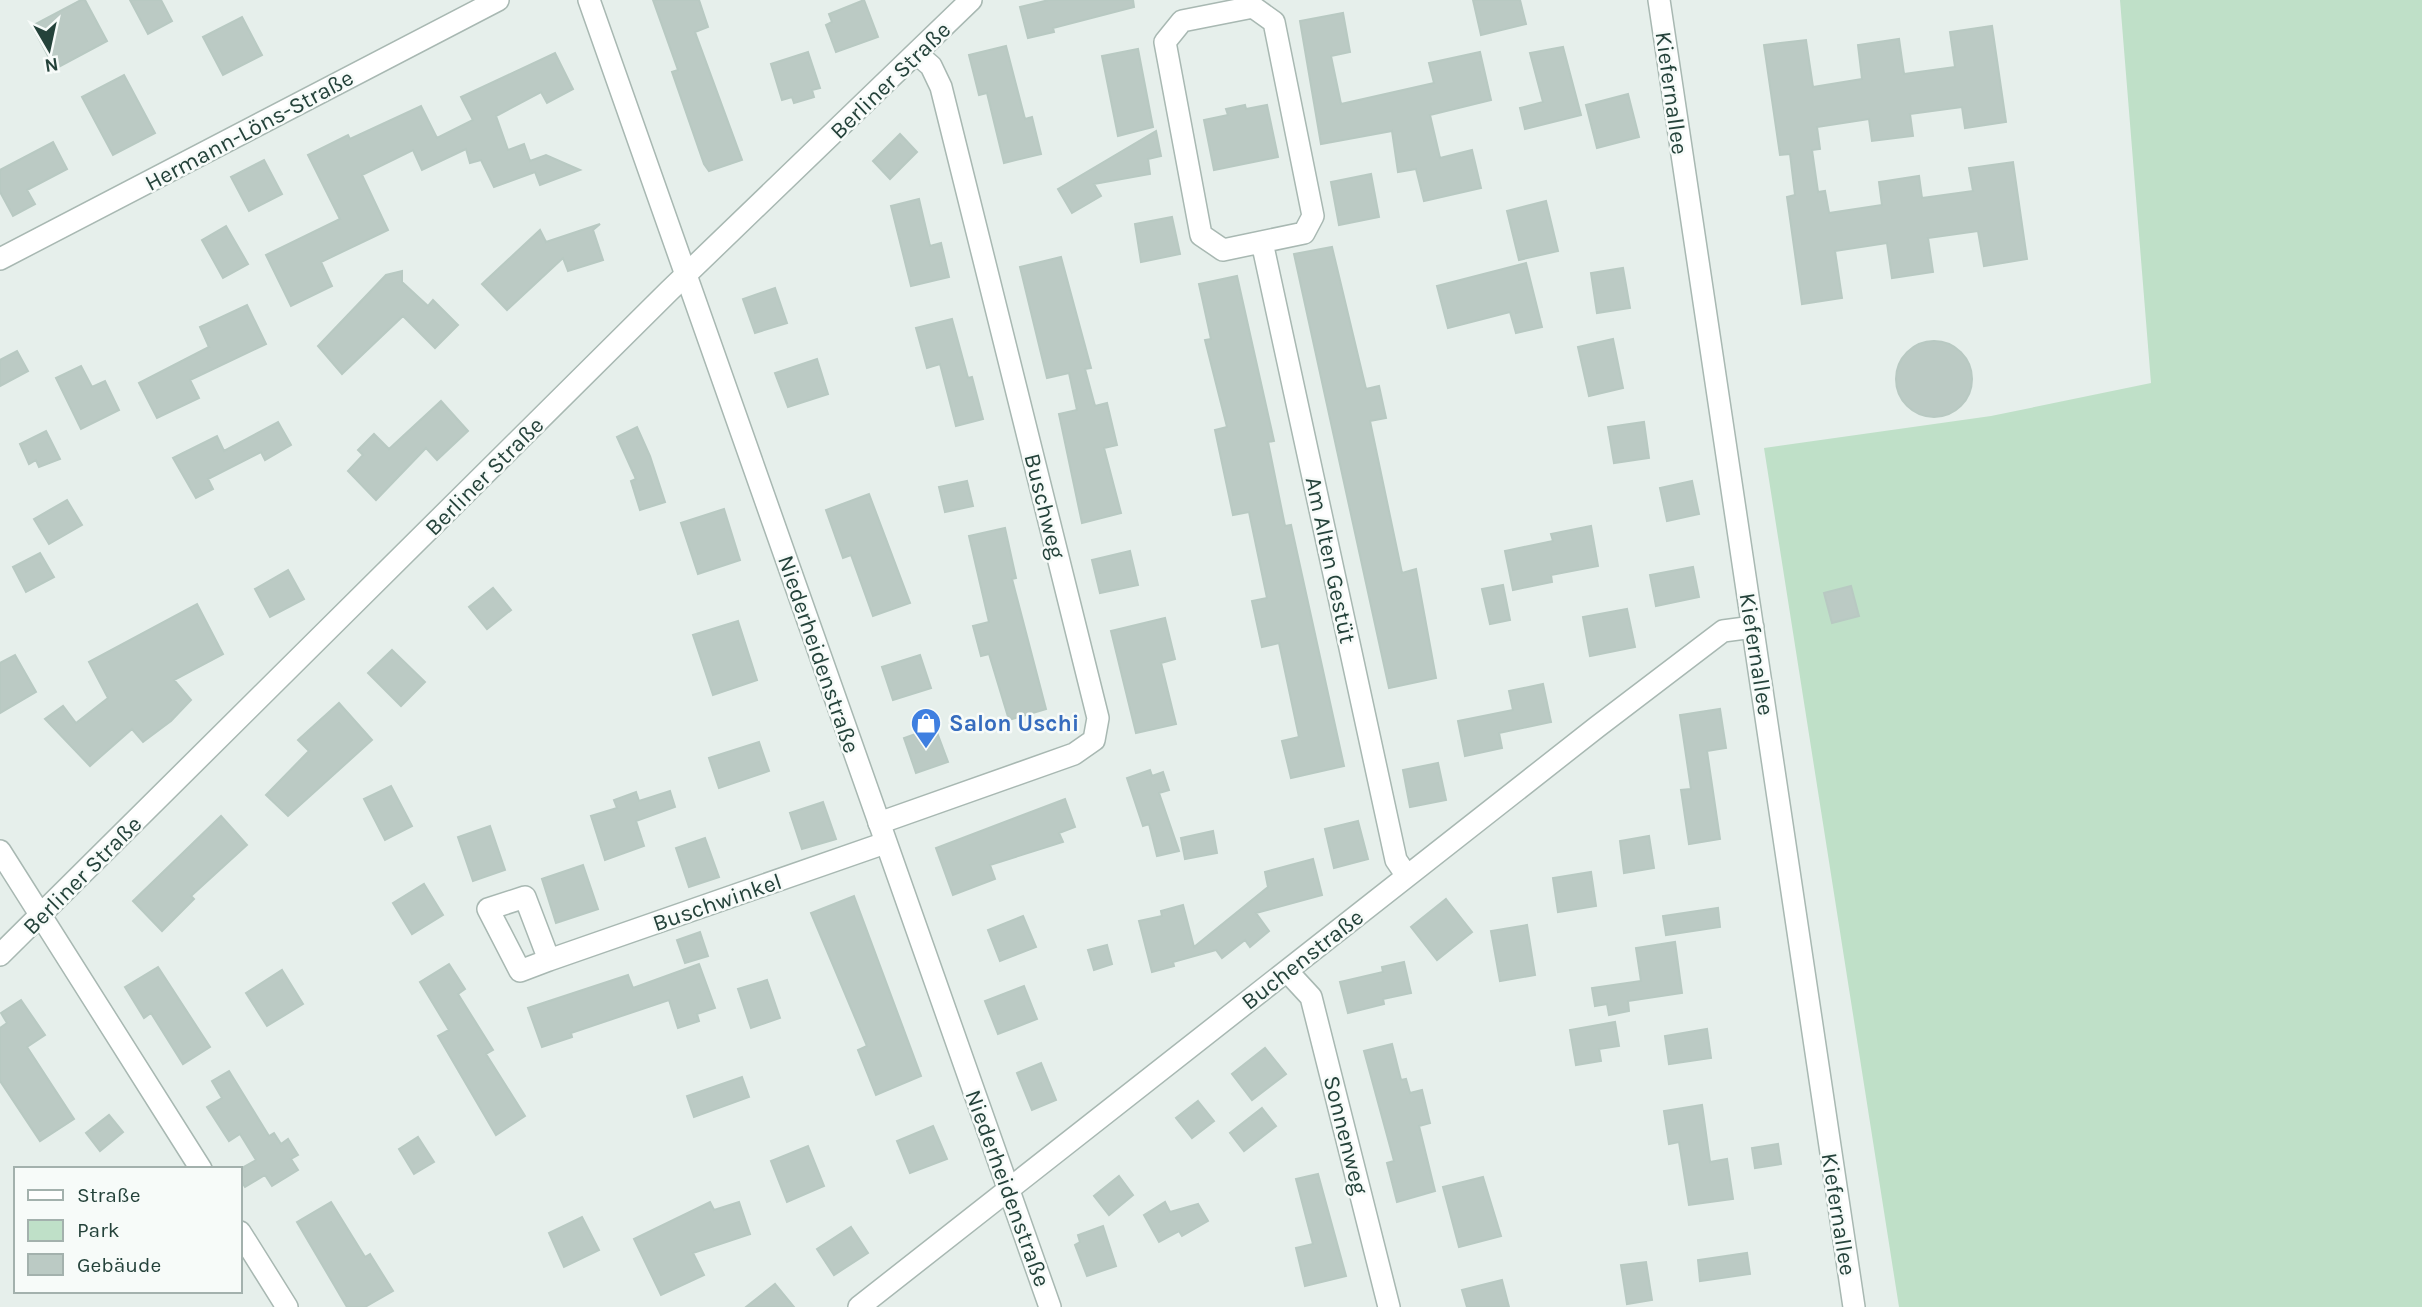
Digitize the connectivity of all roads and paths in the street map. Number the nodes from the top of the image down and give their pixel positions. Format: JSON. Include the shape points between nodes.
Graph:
{"nodes":[{"id":1,"x":498,"y":0,"type":"edge"},
{"id":2,"x":589,"y":0,"type":"edge"},
{"id":3,"x":971,"y":0,"type":"edge"},
{"id":4,"x":1659,"y":0,"type":"edge"},
{"id":5,"x":1212,"y":7,"type":"edge"},
{"id":6,"x":917,"y":54,"type":"junction"},
{"id":7,"x":1262,"y":242,"type":"junction"},
{"id":8,"x":0,"y":259,"type":"edge"},
{"id":9,"x":687,"y":274,"type":"junction"},
{"id":10,"x":1753,"y":626,"type":"junction"},
{"id":11,"x":882,"y":833,"type":"junction"},
{"id":12,"x":0,"y":851,"type":"edge"},
{"id":13,"x":1407,"y":876,"type":"junction"},
{"id":14,"x":41,"y":916,"type":"junction"},
{"id":15,"x":0,"y":955,"type":"edge"},
{"id":16,"x":548,"y":960,"type":"dead end"},
{"id":17,"x":1287,"y":971,"type":"junction"},
{"id":18,"x":200,"y":1167,"type":"edge"},
{"id":19,"x":1009,"y":1189,"type":"junction"},
{"id":20,"x":242,"y":1235,"type":"edge"},
{"id":21,"x":287,"y":1307,"type":"edge"},
{"id":22,"x":859,"y":1307,"type":"edge"},
{"id":23,"x":1050,"y":1307,"type":"edge"},
{"id":24,"x":1389,"y":1307,"type":"edge"},
{"id":25,"x":1854,"y":1307,"type":"edge"}],
"edges":[{"from":1,"to":8,"type":"street","name":"Hermann-Löns-Straße"},
{"from":2,"to":9,"type":"street","name":"Niederheidenstraße"},
{"from":3,"to":6,"type":"street","name":"Berliner Straße"},
{"from":4,"to":10,"type":"street","name":"Kiefernallee"},
{"from":5,"to":7,"type":"street","via":[[1182,21],[1165,42],[1201,235],[1223,250]]},
{"from":5,"to":7,"type":"street","via":[[1253,7],[1275,22],[1313,216],[1304,233]]},
{"from":6,"to":9,"type":"street","name":"Berliner Straße"},
{"from":6,"to":11,"type":"street","name":"Buschweg","via":[[930,66],[941,88],[1098,719],[1094,740],[1074,754]]},
{"from":7,"to":13,"type":"street","name":"Am Alten Gestüt","via":[[1396,860]]},
{"from":9,"to":11,"type":"street","name":"Niederheidenstraße"},
{"from":9,"to":14,"type":"street","name":"Berliner Straße"},
{"from":10,"to":13,"type":"street","name":"Buchenstraße","via":[[1723,631]]},
{"from":10,"to":25,"type":"street","name":"Kiefernallee"},
{"from":11,"to":16,"type":"street","name":"Buschwinkel"},
{"from":11,"to":19,"type":"street","name":"Niederheidenstraße"},
{"from":12,"to":14,"type":"street"},
{"from":13,"to":17,"type":"street","name":"Buchenstraße"},
{"from":14,"to":15,"type":"street","name":"Berliner Straße"},
{"from":14,"to":18,"type":"street"},
{"from":17,"to":19,"type":"street","name":"Buchenstraße"},
{"from":17,"to":24,"type":"street","name":"Sonnenweg","via":[[1311,997]]},
{"from":19,"to":22,"type":"street","name":"Buchenstraße"},
{"from":19,"to":23,"type":"street","name":"Niederheidenstraße"},
{"from":20,"to":21,"type":"street"}]}
